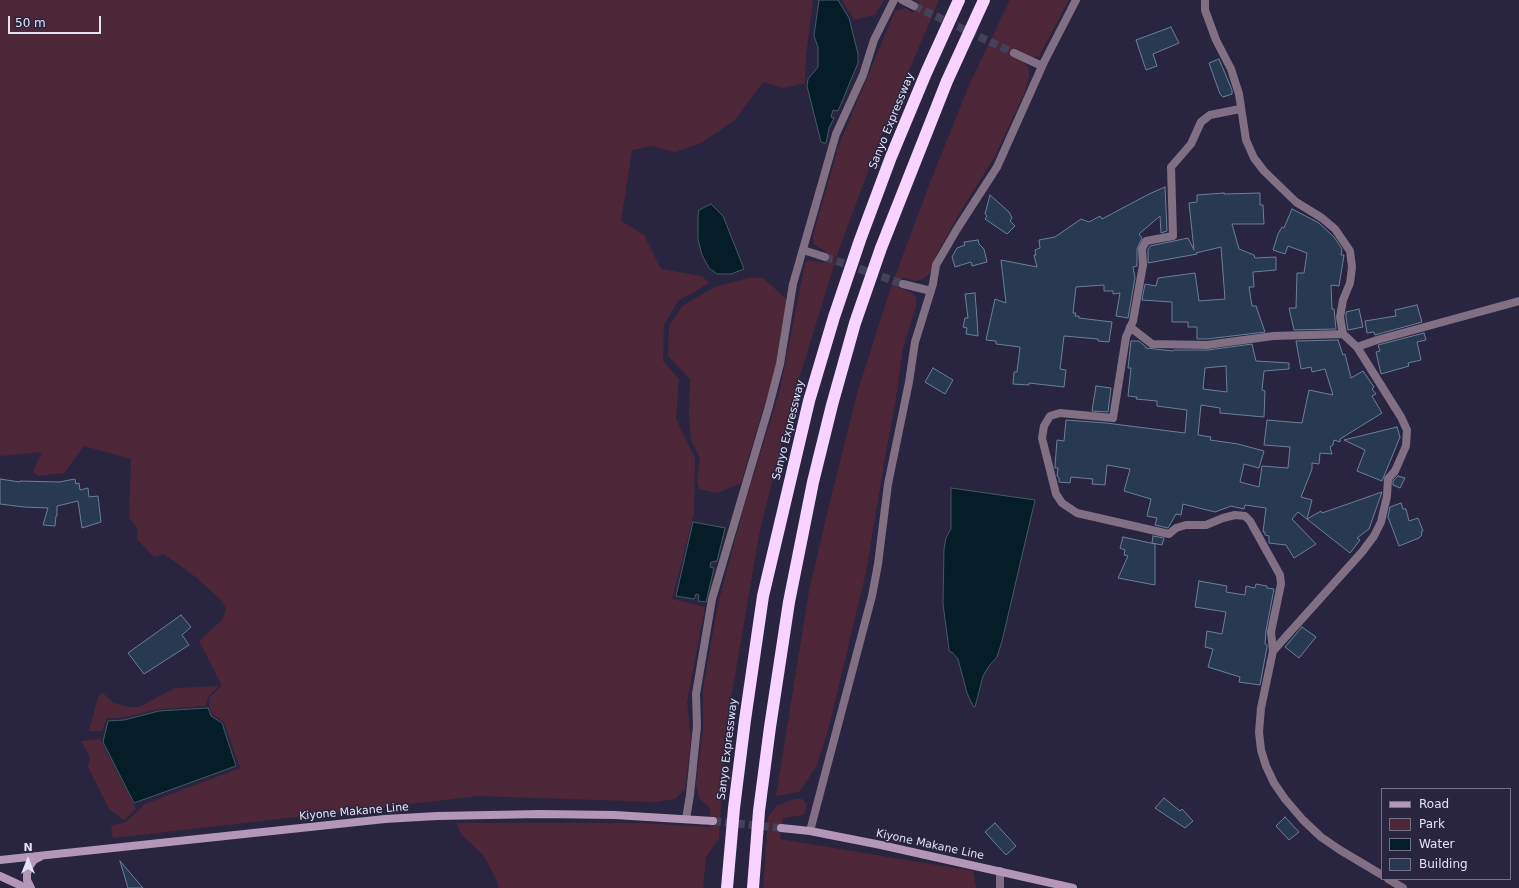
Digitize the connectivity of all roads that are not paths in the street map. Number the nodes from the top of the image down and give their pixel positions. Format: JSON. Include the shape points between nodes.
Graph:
{"nodes":[{"id":1,"x":894,"y":0,"type":"edge"},
{"id":2,"x":902,"y":0,"type":"edge"},
{"id":3,"x":960,"y":0,"type":"edge"},
{"id":4,"x":984,"y":0,"type":"edge"},
{"id":5,"x":1076,"y":0,"type":"edge"},
{"id":6,"x":1205,"y":0,"type":"edge"},
{"id":7,"x":914,"y":6,"type":"tunnel mouth"},
{"id":8,"x":1014,"y":53,"type":"tunnel mouth"},
{"id":9,"x":1042,"y":66,"type":"junction"},
{"id":10,"x":1240,"y":109,"type":"junction"},
{"id":11,"x":803,"y":250,"type":"junction"},
{"id":12,"x":825,"y":257,"type":"tunnel mouth"},
{"id":13,"x":903,"y":284,"type":"tunnel mouth"},
{"id":14,"x":931,"y":291,"type":"junction"},
{"id":15,"x":1519,"y":301,"type":"edge"},
{"id":16,"x":1130,"y":327,"type":"junction"},
{"id":17,"x":1343,"y":334,"type":"junction"},
{"id":18,"x":1357,"y":347,"type":"junction"},
{"id":19,"x":1273,"y":651,"type":"junction"},
{"id":20,"x":686,"y":819,"type":"junction"},
{"id":21,"x":713,"y":821,"type":"tunnel mouth"},
{"id":22,"x":781,"y":828,"type":"tunnel mouth"},
{"id":23,"x":810,"y":831,"type":"junction"},
{"id":24,"x":42,"y":856,"type":"junction"},
{"id":25,"x":0,"y":860,"type":"edge"},
{"id":26,"x":1000,"y":871,"type":"junction"},
{"id":27,"x":1381,"y":874,"type":"edge"},
{"id":28,"x":0,"y":876,"type":"edge"},
{"id":29,"x":1390,"y":880,"type":"edge"},
{"id":30,"x":26,"y":888,"type":"edge"},
{"id":31,"x":32,"y":888,"type":"edge"},
{"id":32,"x":727,"y":888,"type":"edge"},
{"id":33,"x":753,"y":888,"type":"edge"},
{"id":34,"x":1000,"y":888,"type":"edge"},
{"id":35,"x":1073,"y":888,"type":"edge"},
{"id":36,"x":1403,"y":888,"type":"edge"}],
"edges":[{"from":1,"to":11,"type":"street","via":[[874,40],[863,75],[836,134]]},
{"from":2,"to":7,"type":"street"},
{"from":3,"to":32,"type":"highway","name":"Sanyo Expressway","via":[[891,157],[834,317],[809,401],[763,596],[734,808]]},
{"from":4,"to":33,"type":"highway","via":[[944,88],[881,248],[855,323],[832,405],[813,482],[789,602],[759,811]]},
{"from":5,"to":9,"type":"street"},
{"from":6,"to":10,"type":"street","via":[[1205,10],[1216,40],[1231,69],[1239,94]]},
{"from":8,"to":9,"type":"street"},
{"from":9,"to":14,"type":"street","via":[[997,167],[936,265]]},
{"from":10,"to":16,"type":"street","via":[[1210,115],[1201,122],[1192,144],[1171,167],[1173,236],[1146,241],[1142,249],[1143,265]]},
{"from":10,"to":17,"type":"street","via":[[1246,140],[1254,158],[1264,171],[1296,202],[1322,218],[1350,251],[1350,283],[1340,317]]},
{"from":11,"to":12,"type":"street"},
{"from":11,"to":20,"type":"street","via":[[793,284],[775,385],[712,599],[696,694],[697,726]]},
{"from":13,"to":14,"type":"street"},
{"from":14,"to":23,"type":"street","via":[[915,342],[888,484],[872,596]]},
{"from":15,"to":18,"type":"street"},
{"from":16,"to":17,"type":"street","via":[[1152,344],[1207,345],[1274,336]]},
{"from":16,"to":19,"type":"street","via":[[1126,337],[1114,418],[1060,413],[1050,416],[1044,426],[1042,438],[1056,494],[1062,504],[1077,513],[1169,534],[1176,528],[1186,525],[1206,525],[1236,515],[1245,516],[1280,575],[1281,584],[1271,632]]},
{"from":17,"to":18,"type":"street"},
{"from":18,"to":19,"type":"street","via":[[1401,417],[1407,430],[1406,446],[1395,471],[1388,479],[1381,522],[1374,536]]},
{"from":19,"to":27,"type":"street","via":[[1261,708],[1259,732],[1261,750],[1272,777],[1285,799],[1321,837]]},
{"from":20,"to":21,"type":"main road","name":"Kiyone Makane Line"},
{"from":20,"to":24,"type":"main road","name":"Kiyone Makane Line","via":[[541,814],[385,818]]},
{"from":22,"to":23,"type":"main road","name":"Kiyone Makane Line"},
{"from":23,"to":26,"type":"main road","name":"Kiyone Makane Line"},
{"from":24,"to":25,"type":"main road","name":"Kiyone Makane Line"},
{"from":24,"to":31,"type":"main road","via":[[34,860],[29,867],[27,880]]},
{"from":26,"to":34,"type":"street"},
{"from":26,"to":35,"type":"main road","name":"Kiyone Makane Line"},
{"from":28,"to":30,"type":"main road"},
{"from":29,"to":36,"type":"street"}]}
